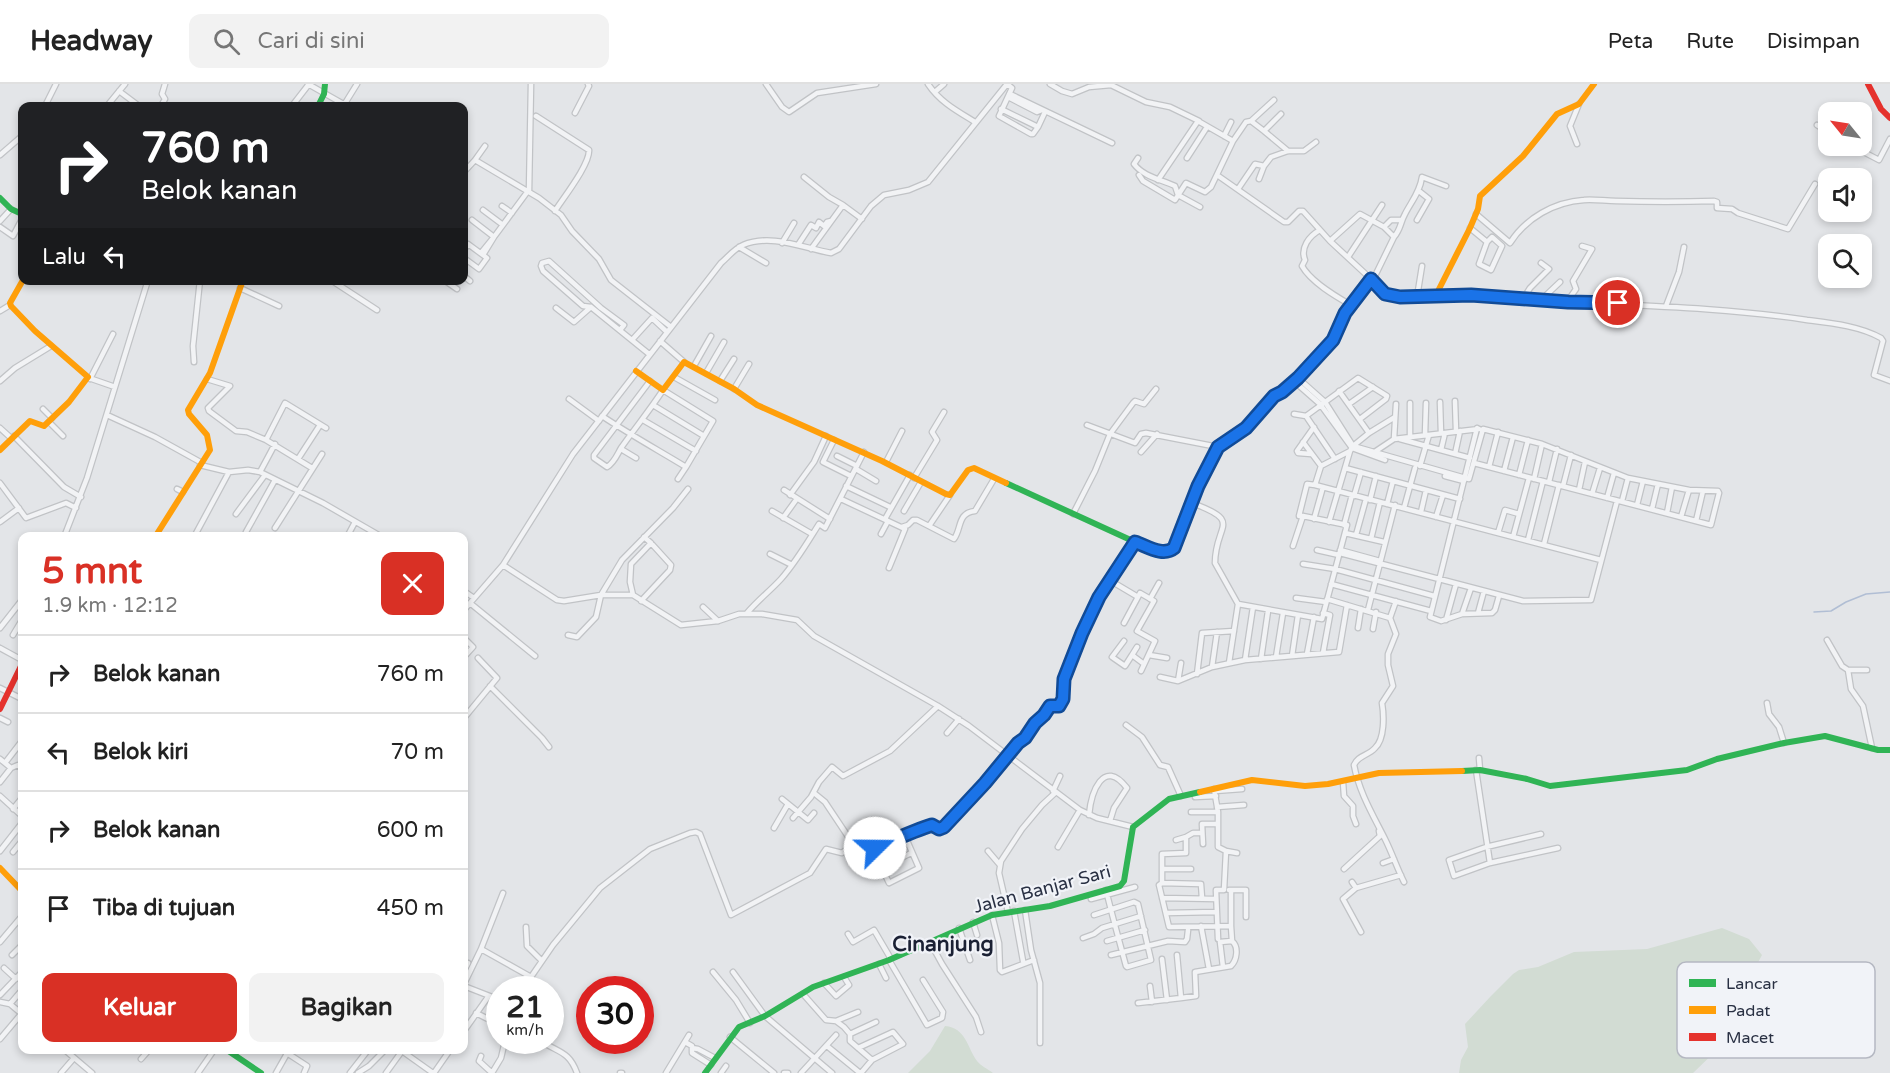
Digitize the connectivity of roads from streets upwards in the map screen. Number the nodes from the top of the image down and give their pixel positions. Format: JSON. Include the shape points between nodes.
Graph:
{"nodes":[{"id":1,"x":56,"y":84,"type":"edge"},
{"id":2,"x":125,"y":84,"type":"edge"},
{"id":3,"x":165,"y":84,"type":"edge"},
{"id":4,"x":308,"y":84,"type":"edge"},
{"id":5,"x":325,"y":84,"type":"edge"},
{"id":6,"x":357,"y":84,"type":"edge"},
{"id":7,"x":531,"y":84,"type":"edge"},
{"id":8,"x":588,"y":84,"type":"edge"},
{"id":9,"x":766,"y":84,"type":"edge"},
{"id":10,"x":876,"y":84,"type":"edge"},
{"id":11,"x":928,"y":84,"type":"edge"},
{"id":12,"x":944,"y":84,"type":"edge"},
{"id":13,"x":1007,"y":84,"type":"edge"},
{"id":14,"x":1050,"y":84,"type":"edge"},
{"id":15,"x":1594,"y":84,"type":"edge"},
{"id":16,"x":1868,"y":84,"type":"edge"},
{"id":17,"x":859,"y":86,"type":"edge"},
{"id":18,"x":832,"y":87,"type":"edge"},
{"id":19,"x":119,"y":91,"type":"junction"},
{"id":20,"x":936,"y":91,"type":"dead end"},
{"id":21,"x":324,"y":94,"type":"junction"},
{"id":22,"x":1009,"y":96,"type":"junction"},
{"id":23,"x":1274,"y":100,"type":"dead end"},
{"id":24,"x":47,"y":102,"type":"edge"},
{"id":25,"x":110,"y":102,"type":"edge"},
{"id":26,"x":136,"y":102,"type":"edge"},
{"id":27,"x":163,"y":102,"type":"edge"},
{"id":28,"x":295,"y":102,"type":"edge"},
{"id":29,"x":320,"y":102,"type":"edge"},
{"id":30,"x":338,"y":102,"type":"edge"},
{"id":31,"x":347,"y":102,"type":"edge"},
{"id":32,"x":1578,"y":104,"type":"junction"},
{"id":33,"x":1001,"y":109,"type":"junction"},
{"id":34,"x":1044,"y":111,"type":"junction"},
{"id":35,"x":575,"y":113,"type":"dead end"},
{"id":36,"x":1281,"y":114,"type":"dead end"},
{"id":37,"x":536,"y":116,"type":"dead end"},
{"id":38,"x":1890,"y":118,"type":"edge"},
{"id":39,"x":1199,"y":121,"type":"junction"},
{"id":40,"x":1251,"y":121,"type":"junction"},
{"id":41,"x":975,"y":122,"type":"junction"},
{"id":42,"x":1231,"y":122,"type":"dead end"},
{"id":43,"x":1038,"y":127,"type":"junction"},
{"id":44,"x":1207,"y":127,"type":"junction"},
{"id":45,"x":1264,"y":131,"type":"junction"},
{"id":46,"x":1224,"y":136,"type":"junction"},
{"id":47,"x":18,"y":139,"type":"edge"},
{"id":48,"x":1890,"y":139,"type":"edge"},
{"id":49,"x":1233,"y":141,"type":"junction"},
{"id":50,"x":1316,"y":142,"type":"dead end"},
{"id":51,"x":1112,"y":144,"type":"dead end"},
{"id":52,"x":1577,"y":144,"type":"dead end"},
{"id":53,"x":484,"y":146,"type":"dead end"},
{"id":54,"x":1288,"y":151,"type":"junction"},
{"id":55,"x":0,"y":155,"type":"edge"},
{"id":56,"x":1871,"y":156,"type":"edge"},
{"id":57,"x":1138,"y":158,"type":"dead end"},
{"id":58,"x":1187,"y":158,"type":"dead end"},
{"id":59,"x":475,"y":160,"type":"junction"},
{"id":60,"x":1264,"y":166,"type":"junction"},
{"id":61,"x":468,"y":168,"type":"edge"},
{"id":62,"x":1139,"y":175,"type":"dead end"},
{"id":63,"x":1217,"y":175,"type":"junction"},
{"id":64,"x":804,"y":177,"type":"dead end"},
{"id":65,"x":1259,"y":179,"type":"dead end"},
{"id":66,"x":1158,"y":180,"type":"junction"},
{"id":67,"x":1815,"y":184,"type":"dead end"},
{"id":68,"x":1446,"y":186,"type":"dead end"},
{"id":69,"x":1238,"y":189,"type":"junction"},
{"id":70,"x":528,"y":191,"type":"junction"},
{"id":71,"x":1419,"y":191,"type":"junction"},
{"id":72,"x":1178,"y":195,"type":"junction"},
{"id":73,"x":0,"y":198,"type":"edge"},
{"id":74,"x":843,"y":205,"type":"junction"},
{"id":75,"x":502,"y":206,"type":"dead end"},
{"id":76,"x":1382,"y":206,"type":"dead end"},
{"id":77,"x":1200,"y":207,"type":"dead end"},
{"id":78,"x":11,"y":209,"type":"junction"},
{"id":79,"x":483,"y":210,"type":"dead end"},
{"id":80,"x":555,"y":211,"type":"junction"},
{"id":81,"x":18,"y":213,"type":"edge"},
{"id":82,"x":512,"y":213,"type":"junction"},
{"id":83,"x":1476,"y":214,"type":"junction"},
{"id":84,"x":862,"y":219,"type":"junction"},
{"id":85,"x":472,"y":220,"type":"dead end"},
{"id":86,"x":1402,"y":220,"type":"junction"},
{"id":87,"x":1417,"y":220,"type":"dead end"},
{"id":88,"x":0,"y":221,"type":"edge"},
{"id":89,"x":831,"y":221,"type":"junction"},
{"id":90,"x":1372,"y":221,"type":"junction"},
{"id":91,"x":794,"y":222,"type":"dead end"},
{"id":92,"x":18,"y":224,"type":"edge"},
{"id":93,"x":503,"y":225,"type":"junction"},
{"id":94,"x":0,"y":226,"type":"edge"},
{"id":95,"x":1384,"y":227,"type":"junction"},
{"id":96,"x":1470,"y":228,"type":"junction"},
{"id":97,"x":1320,"y":230,"type":"junction"},
{"id":98,"x":494,"y":237,"type":"junction"},
{"id":99,"x":1394,"y":237,"type":"junction"},
{"id":100,"x":1330,"y":241,"type":"junction"},
{"id":101,"x":1487,"y":242,"type":"junction"},
{"id":102,"x":782,"y":243,"type":"junction"},
{"id":103,"x":468,"y":244,"type":"edge"},
{"id":104,"x":798,"y":245,"type":"junction"},
{"id":105,"x":1582,"y":246,"type":"dead end"},
{"id":106,"x":739,"y":247,"type":"junction"},
{"id":107,"x":1684,"y":247,"type":"dead end"},
{"id":108,"x":811,"y":249,"type":"junction"},
{"id":109,"x":482,"y":254,"type":"junction"},
{"id":110,"x":1347,"y":257,"type":"junction"},
{"id":111,"x":468,"y":261,"type":"edge"},
{"id":112,"x":766,"y":263,"type":"dead end"},
{"id":113,"x":1541,"y":263,"type":"dead end"},
{"id":114,"x":1422,"y":266,"type":"dead end"},
{"id":115,"x":1359,"y":267,"type":"junction"},
{"id":116,"x":1353,"y":273,"type":"dead end"},
{"id":117,"x":1372,"y":279,"type":"junction"},
{"id":118,"x":1560,"y":282,"type":"dead end"},
{"id":119,"x":21,"y":285,"type":"edge"},
{"id":120,"x":146,"y":285,"type":"edge"},
{"id":121,"x":199,"y":285,"type":"edge"},
{"id":122,"x":241,"y":285,"type":"edge"},
{"id":123,"x":243,"y":285,"type":"edge"},
{"id":124,"x":339,"y":285,"type":"edge"},
{"id":125,"x":451,"y":285,"type":"edge"},
{"id":126,"x":457,"y":289,"type":"dead end"},
{"id":127,"x":1417,"y":297,"type":"junction"},
{"id":128,"x":1435,"y":297,"type":"junction"},
{"id":129,"x":590,"y":299,"type":"junction"},
{"id":130,"x":1523,"y":299,"type":"junction"},
{"id":131,"x":1541,"y":300,"type":"junction"},
{"id":132,"x":1568,"y":302,"type":"junction"},
{"id":133,"x":9,"y":305,"type":"junction"},
{"id":134,"x":1351,"y":305,"type":"junction"},
{"id":135,"x":279,"y":306,"type":"dead end"},
{"id":136,"x":1666,"y":306,"type":"junction"},
{"id":137,"x":591,"y":308,"type":"junction"},
{"id":138,"x":556,"y":309,"type":"dead end"},
{"id":139,"x":377,"y":310,"type":"dead end"},
{"id":140,"x":0,"y":311,"type":"edge"},
{"id":141,"x":669,"y":329,"type":"junction"},
{"id":142,"x":620,"y":330,"type":"junction"},
{"id":143,"x":113,"y":334,"type":"dead end"},
{"id":144,"x":711,"y":336,"type":"dead end"},
{"id":145,"x":632,"y":340,"type":"junction"},
{"id":146,"x":660,"y":341,"type":"junction"},
{"id":147,"x":724,"y":342,"type":"dead end"},
{"id":148,"x":51,"y":345,"type":"junction"},
{"id":149,"x":649,"y":354,"type":"junction"},
{"id":150,"x":734,"y":359,"type":"dead end"},
{"id":151,"x":194,"y":362,"type":"dead end"},
{"id":152,"x":684,"y":362,"type":"junction"},
{"id":153,"x":749,"y":364,"type":"dead end"},
{"id":154,"x":694,"y":366,"type":"junction"},
{"id":155,"x":636,"y":371,"type":"junction"},
{"id":156,"x":706,"y":373,"type":"junction"},
{"id":157,"x":675,"y":377,"type":"junction"},
{"id":158,"x":89,"y":378,"type":"junction"},
{"id":159,"x":207,"y":379,"type":"junction"},
{"id":160,"x":1297,"y":380,"type":"junction"},
{"id":161,"x":0,"y":381,"type":"edge"},
{"id":162,"x":650,"y":381,"type":"junction"},
{"id":163,"x":720,"y":381,"type":"junction"},
{"id":164,"x":1890,"y":381,"type":"edge"},
{"id":165,"x":115,"y":387,"type":"junction"},
{"id":166,"x":1373,"y":387,"type":"junction"},
{"id":167,"x":735,"y":389,"type":"junction"},
{"id":168,"x":1156,"y":389,"type":"dead end"},
{"id":169,"x":663,"y":390,"type":"junction"},
{"id":170,"x":1339,"y":391,"type":"junction"},
{"id":171,"x":569,"y":399,"type":"dead end"},
{"id":172,"x":715,"y":400,"type":"dead end"},
{"id":173,"x":1455,"y":400,"type":"dead end"},
{"id":174,"x":1440,"y":402,"type":"dead end"},
{"id":175,"x":1323,"y":403,"type":"junction"},
{"id":176,"x":1410,"y":403,"type":"dead end"},
{"id":177,"x":1426,"y":403,"type":"dead end"},
{"id":178,"x":1349,"y":404,"type":"junction"},
{"id":179,"x":1396,"y":404,"type":"dead end"},
{"id":180,"x":653,"y":405,"type":"junction"},
{"id":181,"x":44,"y":409,"type":"dead end"},
{"id":182,"x":944,"y":412,"type":"dead end"},
{"id":183,"x":1294,"y":414,"type":"dead end"},
{"id":184,"x":107,"y":415,"type":"junction"},
{"id":185,"x":1306,"y":416,"type":"junction"},
{"id":186,"x":1395,"y":417,"type":"junction"},
{"id":187,"x":601,"y":418,"type":"junction"},
{"id":188,"x":1360,"y":419,"type":"junction"},
{"id":189,"x":50,"y":420,"type":"junction"},
{"id":190,"x":643,"y":420,"type":"junction"},
{"id":191,"x":320,"y":425,"type":"junction"},
{"id":192,"x":616,"y":425,"type":"junction"},
{"id":193,"x":1087,"y":425,"type":"dead end"},
{"id":194,"x":1314,"y":427,"type":"junction"},
{"id":195,"x":0,"y":428,"type":"edge"},
{"id":196,"x":326,"y":428,"type":"dead end"},
{"id":197,"x":1480,"y":429,"type":"junction"},
{"id":198,"x":92,"y":431,"type":"dead end"},
{"id":199,"x":902,"y":431,"type":"dead end"},
{"id":200,"x":1458,"y":431,"type":"junction"},
{"id":201,"x":1498,"y":432,"type":"junction"},
{"id":202,"x":1369,"y":433,"type":"junction"},
{"id":203,"x":1443,"y":433,"type":"junction"},
{"id":204,"x":631,"y":434,"type":"junction"},
{"id":205,"x":1110,"y":434,"type":"junction"},
{"id":206,"x":1157,"y":434,"type":"junction"},
{"id":207,"x":1427,"y":435,"type":"junction"},
{"id":208,"x":63,"y":436,"type":"dead end"},
{"id":209,"x":100,"y":436,"type":"junction"},
{"id":210,"x":704,"y":436,"type":"junction"},
{"id":211,"x":826,"y":436,"type":"junction"},
{"id":212,"x":1513,"y":436,"type":"junction"},
{"id":213,"x":13,"y":437,"type":"junction"},
{"id":214,"x":1410,"y":437,"type":"junction"},
{"id":215,"x":1397,"y":439,"type":"junction"},
{"id":216,"x":266,"y":440,"type":"junction"},
{"id":217,"x":834,"y":440,"type":"junction"},
{"id":218,"x":1528,"y":440,"type":"junction"},
{"id":219,"x":1303,"y":442,"type":"junction"},
{"id":220,"x":275,"y":444,"type":"junction"},
{"id":221,"x":1542,"y":444,"type":"junction"},
{"id":222,"x":1218,"y":447,"type":"junction"},
{"id":223,"x":1426,"y":447,"type":"junction"},
{"id":224,"x":1352,"y":448,"type":"junction"},
{"id":225,"x":621,"y":449,"type":"junction"},
{"id":226,"x":1557,"y":449,"type":"junction"},
{"id":227,"x":0,"y":450,"type":"edge"},
{"id":228,"x":1441,"y":450,"type":"junction"},
{"id":229,"x":696,"y":451,"type":"junction"},
{"id":230,"x":864,"y":452,"type":"junction"},
{"id":231,"x":1141,"y":452,"type":"dead end"},
{"id":232,"x":1373,"y":453,"type":"junction"},
{"id":233,"x":322,"y":454,"type":"dead end"},
{"id":234,"x":1311,"y":454,"type":"junction"},
{"id":235,"x":1455,"y":454,"type":"junction"},
{"id":236,"x":1571,"y":455,"type":"junction"},
{"id":237,"x":837,"y":456,"type":"dead end"},
{"id":238,"x":636,"y":458,"type":"dead end"},
{"id":239,"x":1470,"y":458,"type":"junction"},
{"id":240,"x":298,"y":459,"type":"junction"},
{"id":241,"x":1335,"y":459,"type":"junction"},
{"id":242,"x":886,"y":462,"type":"junction"},
{"id":243,"x":1585,"y":462,"type":"junction"},
{"id":244,"x":1474,"y":463,"type":"junction"},
{"id":245,"x":201,"y":464,"type":"junction"},
{"id":246,"x":1321,"y":466,"type":"junction"},
{"id":247,"x":686,"y":467,"type":"junction"},
{"id":248,"x":1417,"y":467,"type":"junction"},
{"id":249,"x":1489,"y":467,"type":"junction"},
{"id":250,"x":312,"y":468,"type":"junction"},
{"id":251,"x":856,"y":468,"type":"junction"},
{"id":252,"x":1345,"y":468,"type":"junction"},
{"id":253,"x":1600,"y":468,"type":"junction"},
{"id":254,"x":1504,"y":471,"type":"junction"},
{"id":255,"x":229,"y":472,"type":"junction"},
{"id":256,"x":260,"y":472,"type":"junction"},
{"id":257,"x":1361,"y":472,"type":"junction"},
{"id":258,"x":1614,"y":473,"type":"junction"},
{"id":259,"x":265,"y":475,"type":"junction"},
{"id":260,"x":1519,"y":475,"type":"junction"},
{"id":261,"x":851,"y":476,"type":"junction"},
{"id":262,"x":1376,"y":476,"type":"junction"},
{"id":263,"x":915,"y":478,"type":"junction"},
{"id":264,"x":1532,"y":478,"type":"junction"},
{"id":265,"x":1628,"y":478,"type":"junction"},
{"id":266,"x":678,"y":479,"type":"dead end"},
{"id":267,"x":994,"y":479,"type":"junction"},
{"id":268,"x":1464,"y":479,"type":"junction"},
{"id":269,"x":275,"y":480,"type":"junction"},
{"id":270,"x":876,"y":481,"type":"dead end"},
{"id":271,"x":1393,"y":481,"type":"junction"},
{"id":272,"x":1643,"y":481,"type":"junction"},
{"id":273,"x":1546,"y":482,"type":"junction"},
{"id":274,"x":0,"y":483,"type":"edge"},
{"id":275,"x":1658,"y":484,"type":"junction"},
{"id":276,"x":1315,"y":485,"type":"junction"},
{"id":277,"x":1410,"y":485,"type":"junction"},
{"id":278,"x":1561,"y":485,"type":"junction"},
{"id":279,"x":846,"y":486,"type":"junction"},
{"id":280,"x":1323,"y":487,"type":"junction"},
{"id":281,"x":1672,"y":487,"type":"junction"},
{"id":282,"x":688,"y":489,"type":"dead end"},
{"id":283,"x":784,"y":490,"type":"dead end"},
{"id":284,"x":1426,"y":490,"type":"junction"},
{"id":285,"x":1579,"y":490,"type":"junction"},
{"id":286,"x":1689,"y":490,"type":"junction"},
{"id":287,"x":1703,"y":491,"type":"junction"},
{"id":288,"x":297,"y":492,"type":"junction"},
{"id":289,"x":1337,"y":492,"type":"junction"},
{"id":290,"x":1592,"y":494,"type":"junction"},
{"id":291,"x":790,"y":495,"type":"junction"},
{"id":292,"x":950,"y":495,"type":"junction"},
{"id":293,"x":1353,"y":495,"type":"junction"},
{"id":294,"x":1443,"y":495,"type":"junction"},
{"id":295,"x":81,"y":497,"type":"junction"},
{"id":296,"x":1607,"y":498,"type":"junction"},
{"id":297,"x":841,"y":499,"type":"junction"},
{"id":298,"x":1368,"y":499,"type":"junction"},
{"id":299,"x":1460,"y":499,"type":"junction"},
{"id":300,"x":796,"y":500,"type":"junction"},
{"id":301,"x":1620,"y":501,"type":"junction"},
{"id":302,"x":1380,"y":502,"type":"junction"},
{"id":303,"x":1192,"y":504,"type":"junction"},
{"id":304,"x":1387,"y":504,"type":"junction"},
{"id":305,"x":1395,"y":505,"type":"junction"},
{"id":306,"x":1637,"y":505,"type":"junction"},
{"id":307,"x":890,"y":507,"type":"junction"},
{"id":308,"x":19,"y":508,"type":"junction"},
{"id":309,"x":76,"y":508,"type":"junction"},
{"id":310,"x":1404,"y":508,"type":"junction"},
{"id":311,"x":1652,"y":508,"type":"junction"},
{"id":312,"x":772,"y":511,"type":"dead end"},
{"id":313,"x":904,"y":511,"type":"dead end"},
{"id":314,"x":1421,"y":512,"type":"junction"},
{"id":315,"x":1667,"y":513,"type":"junction"},
{"id":316,"x":236,"y":514,"type":"dead end"},
{"id":317,"x":1073,"y":514,"type":"junction"},
{"id":318,"x":1519,"y":514,"type":"junction"},
{"id":319,"x":1303,"y":516,"type":"junction"},
{"id":320,"x":1436,"y":517,"type":"junction"},
{"id":321,"x":1681,"y":517,"type":"junction"},
{"id":322,"x":783,"y":518,"type":"junction"},
{"id":323,"x":830,"y":519,"type":"junction"},
{"id":324,"x":1314,"y":519,"type":"junction"},
{"id":325,"x":887,"y":520,"type":"junction"},
{"id":326,"x":1696,"y":521,"type":"junction"},
{"id":327,"x":0,"y":522,"type":"edge"},
{"id":328,"x":355,"y":522,"type":"junction"},
{"id":329,"x":1329,"y":522,"type":"junction"},
{"id":330,"x":1454,"y":522,"type":"junction"},
{"id":331,"x":1344,"y":525,"type":"junction"},
{"id":332,"x":929,"y":526,"type":"junction"},
{"id":333,"x":902,"y":527,"type":"junction"},
{"id":334,"x":275,"y":528,"type":"dead end"},
{"id":335,"x":641,"y":528,"type":"dead end"},
{"id":336,"x":66,"y":532,"type":"edge"},
{"id":337,"x":158,"y":532,"type":"edge"},
{"id":338,"x":197,"y":532,"type":"edge"},
{"id":339,"x":246,"y":532,"type":"dead end"},
{"id":340,"x":350,"y":532,"type":"edge"},
{"id":341,"x":373,"y":532,"type":"edge"},
{"id":342,"x":1345,"y":532,"type":"junction"},
{"id":343,"x":1498,"y":533,"type":"junction"},
{"id":344,"x":812,"y":534,"type":"junction"},
{"id":345,"x":881,"y":534,"type":"dead end"},
{"id":346,"x":1356,"y":535,"type":"junction"},
{"id":347,"x":646,"y":536,"type":"junction"},
{"id":348,"x":1513,"y":537,"type":"junction"},
{"id":349,"x":1371,"y":539,"type":"junction"},
{"id":350,"x":1528,"y":540,"type":"junction"},
{"id":351,"x":1135,"y":542,"type":"junction"},
{"id":352,"x":1384,"y":542,"type":"junction"},
{"id":353,"x":651,"y":543,"type":"junction"},
{"id":354,"x":1544,"y":544,"type":"junction"},
{"id":355,"x":1293,"y":546,"type":"dead end"},
{"id":356,"x":1317,"y":550,"type":"dead end"},
{"id":357,"x":1340,"y":553,"type":"junction"},
{"id":358,"x":770,"y":554,"type":"dead end"},
{"id":359,"x":1601,"y":560,"type":"junction"},
{"id":360,"x":1380,"y":562,"type":"junction"},
{"id":361,"x":1303,"y":564,"type":"dead end"},
{"id":362,"x":503,"y":565,"type":"junction"},
{"id":363,"x":792,"y":565,"type":"junction"},
{"id":364,"x":889,"y":568,"type":"dead end"},
{"id":365,"x":1335,"y":570,"type":"junction"},
{"id":366,"x":1375,"y":579,"type":"junction"},
{"id":367,"x":1440,"y":580,"type":"junction"},
{"id":368,"x":1111,"y":581,"type":"junction"},
{"id":369,"x":1159,"y":583,"type":"dead end"},
{"id":370,"x":1331,"y":584,"type":"junction"},
{"id":371,"x":1456,"y":584,"type":"junction"},
{"id":372,"x":1471,"y":588,"type":"junction"},
{"id":373,"x":1484,"y":591,"type":"junction"},
{"id":374,"x":468,"y":594,"type":"edge"},
{"id":375,"x":601,"y":595,"type":"junction"},
{"id":376,"x":1371,"y":595,"type":"junction"},
{"id":377,"x":633,"y":596,"type":"junction"},
{"id":378,"x":1434,"y":596,"type":"junction"},
{"id":379,"x":1499,"y":596,"type":"junction"},
{"id":380,"x":1138,"y":597,"type":"junction"},
{"id":381,"x":474,"y":598,"type":"junction"},
{"id":382,"x":1296,"y":598,"type":"dead end"},
{"id":383,"x":1150,"y":599,"type":"junction"},
{"id":384,"x":641,"y":601,"type":"junction"},
{"id":385,"x":1326,"y":601,"type":"junction"},
{"id":386,"x":1396,"y":601,"type":"junction"},
{"id":387,"x":470,"y":603,"type":"junction"},
{"id":388,"x":1238,"y":604,"type":"junction"},
{"id":389,"x":18,"y":605,"type":"edge"},
{"id":390,"x":468,"y":605,"type":"edge"},
{"id":391,"x":1347,"y":605,"type":"junction"},
{"id":392,"x":703,"y":607,"type":"dead end"},
{"id":393,"x":1253,"y":607,"type":"junction"},
{"id":394,"x":1361,"y":609,"type":"junction"},
{"id":395,"x":1268,"y":610,"type":"junction"},
{"id":396,"x":1368,"y":610,"type":"junction"},
{"id":397,"x":1431,"y":611,"type":"junction"},
{"id":398,"x":1376,"y":612,"type":"junction"},
{"id":399,"x":747,"y":613,"type":"junction"},
{"id":400,"x":1283,"y":613,"type":"junction"},
{"id":401,"x":1323,"y":613,"type":"junction"},
{"id":402,"x":1462,"y":614,"type":"junction"},
{"id":403,"x":1478,"y":614,"type":"junction"},
{"id":404,"x":1298,"y":615,"type":"junction"},
{"id":405,"x":1330,"y":615,"type":"junction"},
{"id":406,"x":1314,"y":617,"type":"junction"},
{"id":407,"x":1390,"y":618,"type":"junction"},
{"id":408,"x":1344,"y":619,"type":"junction"},
{"id":409,"x":1446,"y":620,"type":"junction"},
{"id":410,"x":718,"y":621,"type":"junction"},
{"id":411,"x":1124,"y":623,"type":"dead end"},
{"id":412,"x":18,"y":627,"type":"edge"},
{"id":413,"x":0,"y":628,"type":"edge"},
{"id":414,"x":1358,"y":628,"type":"dead end"},
{"id":415,"x":1373,"y":629,"type":"dead end"},
{"id":416,"x":1234,"y":631,"type":"junction"},
{"id":417,"x":1217,"y":632,"type":"junction"},
{"id":418,"x":13,"y":635,"type":"dead end"},
{"id":419,"x":568,"y":635,"type":"dead end"},
{"id":420,"x":1827,"y":640,"type":"dead end"},
{"id":421,"x":1124,"y":641,"type":"dead end"},
{"id":422,"x":1137,"y":647,"type":"dead end"},
{"id":423,"x":0,"y":648,"type":"edge"},
{"id":424,"x":1323,"y":653,"type":"junction"},
{"id":425,"x":1307,"y":654,"type":"junction"},
{"id":426,"x":1132,"y":655,"type":"junction"},
{"id":427,"x":1149,"y":655,"type":"junction"},
{"id":428,"x":535,"y":656,"type":"dead end"},
{"id":429,"x":1292,"y":656,"type":"junction"},
{"id":430,"x":1276,"y":657,"type":"junction"},
{"id":431,"x":478,"y":658,"type":"dead end"},
{"id":432,"x":1167,"y":658,"type":"dead end"},
{"id":433,"x":1261,"y":658,"type":"junction"},
{"id":434,"x":18,"y":659,"type":"edge"},
{"id":435,"x":1245,"y":660,"type":"junction"},
{"id":436,"x":1181,"y":663,"type":"dead end"},
{"id":437,"x":1229,"y":663,"type":"junction"},
{"id":438,"x":1144,"y":664,"type":"junction"},
{"id":439,"x":1212,"y":668,"type":"junction"},
{"id":440,"x":1848,"y":670,"type":"junction"},
{"id":441,"x":1867,"y":670,"type":"dead end"},
{"id":442,"x":18,"y":671,"type":"edge"},
{"id":443,"x":1141,"y":672,"type":"dead end"},
{"id":444,"x":1197,"y":674,"type":"junction"},
{"id":445,"x":1160,"y":677,"type":"dead end"},
{"id":446,"x":1178,"y":681,"type":"junction"},
{"id":447,"x":490,"y":686,"type":"junction"},
{"id":448,"x":0,"y":688,"type":"edge"},
{"id":449,"x":8,"y":693,"type":"junction"},
{"id":450,"x":18,"y":697,"type":"edge"},
{"id":451,"x":1767,"y":703,"type":"dead end"},
{"id":452,"x":938,"y":706,"type":"junction"},
{"id":453,"x":0,"y":709,"type":"edge"},
{"id":454,"x":468,"y":713,"type":"edge"},
{"id":455,"x":0,"y":718,"type":"edge"},
{"id":456,"x":959,"y":719,"type":"junction"},
{"id":457,"x":8,"y":722,"type":"dead end"},
{"id":458,"x":1126,"y":725,"type":"dead end"},
{"id":459,"x":947,"y":734,"type":"dead end"},
{"id":460,"x":1784,"y":743,"type":"junction"},
{"id":461,"x":18,"y":745,"type":"edge"},
{"id":462,"x":549,"y":747,"type":"dead end"},
{"id":463,"x":1872,"y":748,"type":"junction"},
{"id":464,"x":1890,"y":750,"type":"edge"},
{"id":465,"x":1008,"y":754,"type":"junction"},
{"id":466,"x":1479,"y":758,"type":"dead end"},
{"id":467,"x":2,"y":761,"type":"edge"},
{"id":468,"x":18,"y":765,"type":"edge"},
{"id":469,"x":11,"y":768,"type":"junction"},
{"id":470,"x":1478,"y":770,"type":"junction"},
{"id":471,"x":1060,"y":776,"type":"dead end"},
{"id":472,"x":1356,"y":778,"type":"junction"},
{"id":473,"x":0,"y":782,"type":"edge"},
{"id":474,"x":1343,"y":782,"type":"junction"},
{"id":475,"x":1242,"y":789,"type":"dead end"},
{"id":476,"x":1054,"y":792,"type":"junction"},
{"id":477,"x":1215,"y":792,"type":"junction"},
{"id":478,"x":814,"y":793,"type":"junction"},
{"id":479,"x":0,"y":796,"type":"edge"},
{"id":480,"x":1181,"y":796,"type":"junction"},
{"id":481,"x":1195,"y":797,"type":"dead end"},
{"id":482,"x":782,"y":799,"type":"dead end"},
{"id":483,"x":18,"y":802,"type":"edge"},
{"id":484,"x":788,"y":804,"type":"junction"},
{"id":485,"x":1244,"y":805,"type":"dead end"},
{"id":486,"x":13,"y":808,"type":"junction"},
{"id":487,"x":1080,"y":810,"type":"junction"},
{"id":488,"x":1217,"y":810,"type":"junction"},
{"id":489,"x":798,"y":811,"type":"junction"},
{"id":490,"x":18,"y":812,"type":"edge"},
{"id":491,"x":1191,"y":812,"type":"dead end"},
{"id":492,"x":814,"y":813,"type":"dead end"},
{"id":493,"x":1089,"y":815,"type":"junction"},
{"id":494,"x":793,"y":818,"type":"dead end"},
{"id":495,"x":1110,"y":821,"type":"junction"},
{"id":496,"x":1218,"y":824,"type":"junction"},
{"id":497,"x":1356,"y":824,"type":"dead end"},
{"id":498,"x":1133,"y":827,"type":"junction"},
{"id":499,"x":18,"y":828,"type":"edge"},
{"id":500,"x":774,"y":828,"type":"dead end"},
{"id":501,"x":1380,"y":830,"type":"junction"},
{"id":502,"x":1202,"y":833,"type":"junction"},
{"id":503,"x":1541,"y":834,"type":"dead end"},
{"id":504,"x":905,"y":836,"type":"junction"},
{"id":505,"x":1186,"y":837,"type":"junction"},
{"id":506,"x":1176,"y":840,"type":"dead end"},
{"id":507,"x":853,"y":844,"type":"junction"},
{"id":508,"x":1203,"y":844,"type":"dead end"},
{"id":509,"x":18,"y":846,"type":"edge"},
{"id":510,"x":1058,"y":847,"type":"dead end"},
{"id":511,"x":1486,"y":847,"type":"junction"},
{"id":512,"x":1558,"y":848,"type":"dead end"},
{"id":513,"x":0,"y":851,"type":"edge"},
{"id":514,"x":988,"y":851,"type":"dead end"},
{"id":515,"x":1226,"y":851,"type":"junction"},
{"id":516,"x":13,"y":852,"type":"dead end"},
{"id":517,"x":911,"y":853,"type":"junction"},
{"id":518,"x":1237,"y":853,"type":"dead end"},
{"id":519,"x":1394,"y":859,"type":"junction"},
{"id":520,"x":1383,"y":863,"type":"dead end"},
{"id":521,"x":1490,"y":863,"type":"junction"},
{"id":522,"x":1000,"y":865,"type":"junction"},
{"id":523,"x":0,"y":868,"type":"edge"},
{"id":524,"x":1163,"y":869,"type":"junction"},
{"id":525,"x":1191,"y":869,"type":"dead end"},
{"id":526,"x":1344,"y":869,"type":"dead end"},
{"id":527,"x":1401,"y":875,"type":"junction"},
{"id":528,"x":1157,"y":877,"type":"dead end"},
{"id":529,"x":1352,"y":882,"type":"dead end"},
{"id":530,"x":1404,"y":882,"type":"dead end"},
{"id":531,"x":1161,"y":884,"type":"junction"},
{"id":532,"x":1136,"y":886,"type":"dead end"},
{"id":533,"x":18,"y":887,"type":"edge"},
{"id":534,"x":1356,"y":888,"type":"junction"},
{"id":535,"x":1224,"y":890,"type":"junction"},
{"id":536,"x":1231,"y":890,"type":"junction"},
{"id":537,"x":1107,"y":892,"type":"junction"},
{"id":538,"x":502,"y":893,"type":"dead end"},
{"id":539,"x":1162,"y":898,"type":"junction"},
{"id":540,"x":1202,"y":898,"type":"junction"},
{"id":541,"x":1216,"y":898,"type":"junction"},
{"id":542,"x":1090,"y":899,"type":"dead end"},
{"id":543,"x":1111,"y":909,"type":"junction"},
{"id":544,"x":1025,"y":910,"type":"junction"},
{"id":545,"x":1011,"y":912,"type":"junction"},
{"id":546,"x":1216,"y":912,"type":"junction"},
{"id":547,"x":1166,"y":913,"type":"junction"},
{"id":548,"x":992,"y":915,"type":"junction"},
{"id":549,"x":1094,"y":915,"type":"dead end"},
{"id":550,"x":1141,"y":916,"type":"junction"},
{"id":551,"x":1246,"y":917,"type":"dead end"},
{"id":552,"x":18,"y":921,"type":"edge"},
{"id":553,"x":973,"y":922,"type":"junction"},
{"id":554,"x":1115,"y":924,"type":"junction"},
{"id":555,"x":1201,"y":926,"type":"junction"},
{"id":556,"x":1216,"y":926,"type":"junction"},
{"id":557,"x":1232,"y":926,"type":"junction"},
{"id":558,"x":526,"y":927,"type":"dead end"},
{"id":559,"x":959,"y":928,"type":"junction"},
{"id":560,"x":1145,"y":930,"type":"junction"},
{"id":561,"x":1188,"y":930,"type":"dead end"},
{"id":562,"x":1361,"y":932,"type":"dead end"},
{"id":563,"x":848,"y":934,"type":"dead end"},
{"id":564,"x":977,"y":935,"type":"dead end"},
{"id":565,"x":1083,"y":938,"type":"dead end"},
{"id":566,"x":1119,"y":938,"type":"junction"},
{"id":567,"x":1218,"y":939,"type":"dead end"},
{"id":568,"x":1107,"y":941,"type":"dead end"},
{"id":569,"x":1232,"y":941,"type":"junction"},
{"id":570,"x":0,"y":942,"type":"edge"},
{"id":571,"x":930,"y":942,"type":"junction"},
{"id":572,"x":1149,"y":945,"type":"junction"},
{"id":573,"x":18,"y":949,"type":"edge"},
{"id":574,"x":481,"y":949,"type":"junction"},
{"id":575,"x":1122,"y":952,"type":"junction"},
{"id":576,"x":12,"y":955,"type":"dead end"},
{"id":577,"x":1111,"y":955,"type":"dead end"},
{"id":578,"x":1177,"y":955,"type":"dead end"},
{"id":579,"x":1162,"y":959,"type":"dead end"},
{"id":580,"x":542,"y":960,"type":"junction"},
{"id":581,"x":890,"y":960,"type":"junction"},
{"id":582,"x":970,"y":960,"type":"dead end"},
{"id":583,"x":1034,"y":960,"type":"junction"},
{"id":584,"x":1023,"y":961,"type":"dead end"},
{"id":585,"x":879,"y":964,"type":"junction"},
{"id":586,"x":1222,"y":967,"type":"junction"},
{"id":587,"x":4,"y":968,"type":"dead end"},
{"id":588,"x":468,"y":968,"type":"edge"},
{"id":589,"x":1209,"y":969,"type":"junction"},
{"id":590,"x":713,"y":972,"type":"dead end"},
{"id":591,"x":733,"y":972,"type":"dead end"},
{"id":592,"x":529,"y":976,"type":"edge"},
{"id":593,"x":532,"y":976,"type":"edge"},
{"id":594,"x":844,"y":976,"type":"junction"},
{"id":595,"x":18,"y":977,"type":"edge"},
{"id":596,"x":886,"y":978,"type":"dead end"},
{"id":597,"x":16,"y":979,"type":"junction"},
{"id":598,"x":923,"y":980,"type":"dead end"},
{"id":599,"x":824,"y":983,"type":"junction"},
{"id":600,"x":1150,"y":986,"type":"dead end"},
{"id":601,"x":468,"y":987,"type":"edge"},
{"id":602,"x":803,"y":994,"type":"junction"},
{"id":603,"x":0,"y":995,"type":"edge"},
{"id":604,"x":18,"y":995,"type":"edge"},
{"id":605,"x":486,"y":996,"type":"edge"},
{"id":606,"x":1181,"y":998,"type":"junction"},
{"id":607,"x":486,"y":1000,"type":"edge"},
{"id":608,"x":1167,"y":1000,"type":"junction"},
{"id":609,"x":0,"y":1002,"type":"edge"},
{"id":610,"x":1152,"y":1002,"type":"junction"},
{"id":611,"x":1138,"y":1003,"type":"dead end"},
{"id":612,"x":10,"y":1004,"type":"junction"},
{"id":613,"x":18,"y":1011,"type":"edge"},
{"id":614,"x":858,"y":1012,"type":"dead end"},
{"id":615,"x":476,"y":1013,"type":"junction"},
{"id":616,"x":765,"y":1016,"type":"junction"},
{"id":617,"x":486,"y":1018,"type":"edge"},
{"id":618,"x":18,"y":1019,"type":"edge"},
{"id":619,"x":836,"y":1021,"type":"junction"},
{"id":620,"x":876,"y":1022,"type":"dead end"},
{"id":621,"x":750,"y":1023,"type":"junction"},
{"id":622,"x":468,"y":1025,"type":"edge"},
{"id":623,"x":981,"y":1032,"type":"dead end"},
{"id":624,"x":850,"y":1034,"type":"junction"},
{"id":625,"x":689,"y":1035,"type":"dead end"},
{"id":626,"x":836,"y":1035,"type":"dead end"},
{"id":627,"x":730,"y":1037,"type":"junction"},
{"id":628,"x":0,"y":1039,"type":"edge"},
{"id":629,"x":685,"y":1042,"type":"junction"},
{"id":630,"x":1040,"y":1043,"type":"dead end"},
{"id":631,"x":827,"y":1046,"type":"junction"},
{"id":632,"x":692,"y":1048,"type":"junction"},
{"id":633,"x":858,"y":1048,"type":"junction"},
{"id":634,"x":564,"y":1052,"type":"edge"},
{"id":635,"x":70,"y":1054,"type":"edge"},
{"id":636,"x":145,"y":1054,"type":"edge"},
{"id":637,"x":211,"y":1054,"type":"edge"},
{"id":638,"x":233,"y":1054,"type":"edge"},
{"id":639,"x":287,"y":1054,"type":"edge"},
{"id":640,"x":293,"y":1054,"type":"edge"},
{"id":641,"x":365,"y":1054,"type":"edge"},
{"id":642,"x":381,"y":1054,"type":"edge"},
{"id":643,"x":400,"y":1054,"type":"edge"},
{"id":644,"x":406,"y":1054,"type":"edge"},
{"id":645,"x":447,"y":1054,"type":"edge"},
{"id":646,"x":502,"y":1054,"type":"edge"},
{"id":647,"x":481,"y":1056,"type":"dead end"},
{"id":648,"x":74,"y":1058,"type":"junction"},
{"id":649,"x":715,"y":1058,"type":"junction"},
{"id":650,"x":141,"y":1059,"type":"dead end"},
{"id":651,"x":815,"y":1059,"type":"junction"},
{"id":652,"x":872,"y":1060,"type":"junction"},
{"id":653,"x":711,"y":1065,"type":"junction"},
{"id":654,"x":726,"y":1066,"type":"dead end"},
{"id":655,"x":84,"y":1067,"type":"junction"},
{"id":656,"x":258,"y":1072,"type":"edge"},
{"id":657,"x":62,"y":1073,"type":"edge"},
{"id":658,"x":80,"y":1073,"type":"edge"},
{"id":659,"x":92,"y":1073,"type":"edge"},
{"id":660,"x":198,"y":1073,"type":"edge"},
{"id":661,"x":276,"y":1073,"type":"edge"},
{"id":662,"x":304,"y":1073,"type":"edge"},
{"id":663,"x":350,"y":1073,"type":"edge"},
{"id":664,"x":358,"y":1073,"type":"edge"},
{"id":665,"x":386,"y":1073,"type":"edge"},
{"id":666,"x":433,"y":1073,"type":"edge"},
{"id":667,"x":492,"y":1073,"type":"edge"},
{"id":668,"x":577,"y":1073,"type":"edge"},
{"id":669,"x":665,"y":1073,"type":"edge"},
{"id":670,"x":705,"y":1073,"type":"edge"},
{"id":671,"x":721,"y":1073,"type":"edge"},
{"id":672,"x":774,"y":1073,"type":"edge"},
{"id":673,"x":801,"y":1073,"type":"edge"},
{"id":674,"x":832,"y":1073,"type":"edge"},
{"id":675,"x":860,"y":1073,"type":"edge"}],
"edges":[{"from":1,"to":24,"type":"street"},
{"from":2,"to":19,"type":"street"},
{"from":3,"to":27,"type":"street"},
{"from":4,"to":21,"type":"street"},
{"from":4,"to":28,"type":"street"},
{"from":5,"to":21,"type":"street"},
{"from":6,"to":31,"type":"street"},
{"from":7,"to":70,"type":"street"},
{"from":8,"to":35,"type":"street"},
{"from":9,"to":18,"type":"street","via":[[788,112]]},
{"from":10,"to":17,"type":"street"},
{"from":11,"to":41,"type":"street","via":[[949,106]]},
{"from":12,"to":20,"type":"street"},
{"from":13,"to":22,"type":"street","via":[[1012,88]]},
{"from":13,"to":41,"type":"street"},
{"from":14,"to":39,"type":"street","via":[[1072,93],[1111,85]]},
{"from":15,"to":32,"type":"street"},
{"from":16,"to":38,"type":"street"},
{"from":17,"to":18,"type":"street"},
{"from":19,"to":25,"type":"street"},
{"from":19,"to":26,"type":"street"},
{"from":21,"to":29,"type":"street"},
{"from":21,"to":30,"type":"street"},
{"from":22,"to":33,"type":"street"},
{"from":22,"to":34,"type":"street"},
{"from":23,"to":40,"type":"street"},
{"from":32,"to":52,"type":"street","via":[[1570,126]]},
{"from":32,"to":83,"type":"street","via":[[1557,114],[1523,156],[1483,193]]},
{"from":33,"to":43,"type":"street"},
{"from":33,"to":43,"type":"street","via":[[1001,119],[1030,134]]},
{"from":34,"to":43,"type":"street"},
{"from":34,"to":51,"type":"street"},
{"from":36,"to":45,"type":"street"},
{"from":37,"to":80,"type":"street","via":[[590,154]]},
{"from":39,"to":44,"type":"street"},
{"from":39,"to":66,"type":"street"},
{"from":40,"to":45,"type":"street"},
{"from":40,"to":49,"type":"street","via":[[1242,125]]},
{"from":41,"to":84,"type":"street","via":[[928,182],[884,195]]},
{"from":42,"to":46,"type":"street"},
{"from":44,"to":46,"type":"street"},
{"from":44,"to":58,"type":"street"},
{"from":45,"to":54,"type":"street"},
{"from":46,"to":49,"type":"street"},
{"from":47,"to":55,"type":"street"},
{"from":48,"to":56,"type":"street","via":[[1879,160]]},
{"from":49,"to":63,"type":"street"},
{"from":50,"to":54,"type":"street","via":[[1304,151]]},
{"from":53,"to":59,"type":"street"},
{"from":54,"to":60,"type":"street","via":[[1271,157]]},
{"from":57,"to":66,"type":"street","via":[[1134,165]]},
{"from":59,"to":61,"type":"street"},
{"from":59,"to":70,"type":"street"},
{"from":60,"to":65,"type":"street"},
{"from":60,"to":69,"type":"street","via":[[1255,164]]},
{"from":62,"to":72,"type":"street","via":[[1175,200]]},
{"from":63,"to":69,"type":"street"},
{"from":63,"to":72,"type":"street","via":[[1207,191],[1186,183]]},
{"from":64,"to":74,"type":"street"},
{"from":66,"to":72,"type":"street","via":[[1175,186]]},
{"from":67,"to":83,"type":"street","via":[[1788,229],[1732,209],[1717,208],[1716,201],[1586,200],[1558,205],[1531,219],[1510,243]]},
{"from":68,"to":71,"type":"street","via":[[1422,177]]},
{"from":69,"to":97,"type":"street","via":[[1284,222],[1302,210]]},
{"from":70,"to":80,"type":"street"},
{"from":70,"to":82,"type":"street"},
{"from":71,"to":86,"type":"street"},
{"from":71,"to":87,"type":"street","via":[[1429,199]]},
{"from":72,"to":77,"type":"street"},
{"from":73,"to":78,"type":"street"},
{"from":74,"to":84,"type":"street"},
{"from":74,"to":89,"type":"street"},
{"from":75,"to":82,"type":"street"},
{"from":76,"to":90,"type":"street"},
{"from":78,"to":81,"type":"street"},
{"from":78,"to":88,"type":"street"},
{"from":79,"to":93,"type":"street"},
{"from":80,"to":141,"type":"street","via":[[599,259],[610,280]]},
{"from":82,"to":93,"type":"street"},
{"from":83,"to":96,"type":"street"},
{"from":84,"to":108,"type":"street","via":[[839,249],[831,253]]},
{"from":85,"to":98,"type":"street"},
{"from":86,"to":95,"type":"street","via":[[1391,220]]},
{"from":86,"to":99,"type":"street"},
{"from":89,"to":104,"type":"street","via":[[824,226],[819,222],[816,228],[811,225]]},
{"from":89,"to":108,"type":"street"},
{"from":90,"to":95,"type":"street"},
{"from":90,"to":100,"type":"street","via":[[1360,214]]},
{"from":90,"to":110,"type":"street"},
{"from":91,"to":102,"type":"street"},
{"from":92,"to":94,"type":"street","via":[[13,236]]},
{"from":93,"to":98,"type":"street"},
{"from":95,"to":99,"type":"street"},
{"from":96,"to":101,"type":"street"},
{"from":96,"to":128,"type":"street"},
{"from":97,"to":100,"type":"street"},
{"from":97,"to":134,"type":"street","via":[[1308,241],[1303,269]]},
{"from":98,"to":109,"type":"street"},
{"from":99,"to":117,"type":"street"},
{"from":100,"to":110,"type":"street"},
{"from":101,"to":101,"type":"street","via":[[1479,264],[1491,270],[1502,246],[1492,237]]},
{"from":102,"to":104,"type":"street"},
{"from":102,"to":106,"type":"street","via":[[756,241]]},
{"from":103,"to":109,"type":"street"},
{"from":104,"to":108,"type":"street"},
{"from":105,"to":132,"type":"street","via":[[1592,249],[1573,281],[1576,289]]},
{"from":106,"to":112,"type":"street"},
{"from":106,"to":141,"type":"street","via":[[721,263]]},
{"from":107,"to":136,"type":"street"},
{"from":109,"to":111,"type":"street","via":[[487,258],[479,269]]},
{"from":110,"to":115,"type":"street"},
{"from":113,"to":130,"type":"street","via":[[1548,269]]},
{"from":114,"to":127,"type":"street"},
{"from":115,"to":116,"type":"street"},
{"from":115,"to":117,"type":"street"},
{"from":117,"to":127,"type":"street","via":[[1387,296]]},
{"from":117,"to":134,"type":"street"},
{"from":118,"to":131,"type":"street"},
{"from":119,"to":133,"type":"street"},
{"from":120,"to":165,"type":"street"},
{"from":121,"to":151,"type":"street"},
{"from":122,"to":159,"type":"street"},
{"from":123,"to":135,"type":"street"},
{"from":124,"to":139,"type":"street"},
{"from":125,"to":126,"type":"street"},
{"from":127,"to":128,"type":"street"},
{"from":128,"to":130,"type":"street"},
{"from":129,"to":137,"type":"street"},
{"from":129,"to":137,"type":"street","via":[[549,261],[542,263],[543,271],[583,306]]},
{"from":129,"to":142,"type":"street","via":[[624,325]]},
{"from":130,"to":131,"type":"street"},
{"from":131,"to":132,"type":"street"},
{"from":132,"to":136,"type":"street"},
{"from":133,"to":140,"type":"street"},
{"from":133,"to":148,"type":"street"},
{"from":134,"to":160,"type":"street","via":[[1333,340]]},
{"from":136,"to":164,"type":"street","via":[[1779,316],[1869,333],[1883,341],[1875,376]]},
{"from":137,"to":138,"type":"street","via":[[574,322]]},
{"from":137,"to":142,"type":"street"},
{"from":141,"to":145,"type":"street","via":[[652,318]]},
{"from":141,"to":146,"type":"street"},
{"from":142,"to":145,"type":"street"},
{"from":143,"to":158,"type":"street"},
{"from":144,"to":154,"type":"street"},
{"from":145,"to":149,"type":"street"},
{"from":146,"to":149,"type":"street"},
{"from":146,"to":152,"type":"street"},
{"from":147,"to":156,"type":"street"},
{"from":148,"to":158,"type":"street"},
{"from":148,"to":161,"type":"street"},
{"from":149,"to":155,"type":"street"},
{"from":150,"to":163,"type":"street"},
{"from":152,"to":154,"type":"street"},
{"from":152,"to":157,"type":"street"},
{"from":153,"to":167,"type":"street"},
{"from":154,"to":156,"type":"street"},
{"from":155,"to":162,"type":"street"},
{"from":155,"to":187,"type":"street"},
{"from":156,"to":163,"type":"street"},
{"from":157,"to":169,"type":"street"},
{"from":157,"to":172,"type":"street"},
{"from":158,"to":165,"type":"street"},
{"from":158,"to":189,"type":"street"},
{"from":159,"to":216,"type":"street","via":[[230,386],[209,411],[236,431]]},
{"from":159,"to":245,"type":"street","via":[[188,410],[211,445]]},
{"from":160,"to":175,"type":"street"},
{"from":160,"to":222,"type":"street","via":[[1274,396],[1246,428]]},
{"from":162,"to":169,"type":"street"},
{"from":162,"to":192,"type":"street"},
{"from":163,"to":167,"type":"street"},
{"from":165,"to":184,"type":"street"},
{"from":166,"to":170,"type":"street","via":[[1358,378]]},
{"from":166,"to":178,"type":"street"},
{"from":166,"to":188,"type":"street","via":[[1387,396]]},
{"from":167,"to":211,"type":"street","via":[[757,405]]},
{"from":168,"to":205,"type":"street","via":[[1144,404],[1134,401]]},
{"from":169,"to":180,"type":"street"},
{"from":169,"to":210,"type":"street","via":[[713,421]]},
{"from":170,"to":175,"type":"street"},
{"from":170,"to":178,"type":"street"},
{"from":171,"to":187,"type":"street"},
{"from":173,"to":200,"type":"street"},
{"from":174,"to":203,"type":"street"},
{"from":175,"to":185,"type":"street"},
{"from":175,"to":224,"type":"street"},
{"from":176,"to":214,"type":"street"},
{"from":177,"to":207,"type":"street"},
{"from":178,"to":188,"type":"street"},
{"from":179,"to":186,"type":"street"},
{"from":180,"to":190,"type":"street"},
{"from":180,"to":210,"type":"street"},
{"from":181,"to":189,"type":"street"},
{"from":182,"to":263,"type":"street","via":[[932,432],[937,440]]},
{"from":183,"to":185,"type":"street"},
{"from":184,"to":209,"type":"street"},
{"from":184,"to":245,"type":"street"},
{"from":185,"to":194,"type":"street"},
{"from":186,"to":202,"type":"street"},
{"from":186,"to":215,"type":"street"},
{"from":187,"to":192,"type":"street"},
{"from":187,"to":362,"type":"street","via":[[552,486]]},
{"from":188,"to":202,"type":"street"},
{"from":189,"to":208,"type":"street"},
{"from":189,"to":213,"type":"street","via":[[44,426],[30,421]]},
{"from":190,"to":204,"type":"street"},
{"from":190,"to":229,"type":"street"},
{"from":191,"to":196,"type":"street"},
{"from":191,"to":216,"type":"street","via":[[285,403]]},
{"from":191,"to":240,"type":"street"},
{"from":192,"to":204,"type":"street"},
{"from":192,"to":225,"type":"street","via":[[593,456],[609,466]]},
{"from":193,"to":205,"type":"street"},
{"from":194,"to":219,"type":"street"},
{"from":194,"to":241,"type":"street"},
{"from":195,"to":213,"type":"street"},
{"from":197,"to":200,"type":"street"},
{"from":197,"to":201,"type":"street"},
{"from":197,"to":239,"type":"street"},
{"from":197,"to":244,"type":"street"},
{"from":198,"to":209,"type":"street"},
{"from":199,"to":242,"type":"street"},
{"from":200,"to":203,"type":"street"},
{"from":200,"to":235,"type":"street"},
{"from":201,"to":212,"type":"street"},
{"from":201,"to":249,"type":"street"},
{"from":202,"to":224,"type":"street"},
{"from":203,"to":207,"type":"street"},
{"from":203,"to":228,"type":"street"},
{"from":204,"to":225,"type":"street"},
{"from":204,"to":247,"type":"street"},
{"from":205,"to":206,"type":"street","via":[[1135,443],[1143,433]]},
{"from":205,"to":317,"type":"street"},
{"from":206,"to":222,"type":"street"},
{"from":206,"to":231,"type":"street"},
{"from":207,"to":214,"type":"street"},
{"from":207,"to":223,"type":"street"},
{"from":209,"to":295,"type":"street"},
{"from":210,"to":229,"type":"street"},
{"from":211,"to":217,"type":"street"},
{"from":211,"to":291,"type":"street","via":[[814,462]]},
{"from":212,"to":218,"type":"street"},
{"from":212,"to":254,"type":"street"},
{"from":213,"to":227,"type":"street"},
{"from":213,"to":295,"type":"street","via":[[64,487]]},
{"from":214,"to":215,"type":"street"},
{"from":215,"to":223,"type":"street"},
{"from":215,"to":232,"type":"street"},
{"from":216,"to":220,"type":"street"},
{"from":217,"to":230,"type":"street"},
{"from":217,"to":261,"type":"street","via":[[823,462]]},
{"from":218,"to":221,"type":"street"},
{"from":218,"to":260,"type":"street"},
{"from":219,"to":234,"type":"street"},
{"from":219,"to":234,"type":"street","via":[[1297,452]]},
{"from":220,"to":240,"type":"street"},
{"from":220,"to":256,"type":"street"},
{"from":221,"to":226,"type":"street"},
{"from":221,"to":264,"type":"street"},
{"from":222,"to":303,"type":"street"},
{"from":223,"to":228,"type":"street"},
{"from":223,"to":248,"type":"street"},
{"from":224,"to":232,"type":"street"},
{"from":224,"to":241,"type":"street"},
{"from":224,"to":248,"type":"street"},
{"from":224,"to":252,"type":"street"},
{"from":225,"to":238,"type":"street"},
{"from":226,"to":236,"type":"street"},
{"from":226,"to":273,"type":"street"},
{"from":228,"to":235,"type":"street"},
{"from":229,"to":247,"type":"street"},
{"from":230,"to":242,"type":"street"},
{"from":230,"to":251,"type":"street"},
{"from":232,"to":248,"type":"street"},
{"from":233,"to":250,"type":"street"},
{"from":234,"to":246,"type":"street"},
{"from":235,"to":239,"type":"street"},
{"from":236,"to":243,"type":"street"},
{"from":236,"to":278,"type":"street"},
{"from":237,"to":251,"type":"street"},
{"from":239,"to":268,"type":"street"},
{"from":240,"to":250,"type":"street"},
{"from":241,"to":246,"type":"street"},
{"from":242,"to":263,"type":"street"},
{"from":243,"to":253,"type":"street"},
{"from":243,"to":285,"type":"street"},
{"from":244,"to":249,"type":"street"},
{"from":244,"to":268,"type":"street","via":[[1470,478]]},
{"from":245,"to":255,"type":"street"},
{"from":245,"to":337,"type":"street","via":[[180,491]]},
{"from":246,"to":276,"type":"street"},
{"from":247,"to":266,"type":"street"},
{"from":248,"to":268,"type":"street"},
{"from":248,"to":277,"type":"street"},
{"from":249,"to":254,"type":"street"},
{"from":250,"to":288,"type":"street"},
{"from":251,"to":261,"type":"street"},
{"from":251,"to":270,"type":"street"},
{"from":252,"to":257,"type":"street"},
{"from":252,"to":289,"type":"street"},
{"from":253,"to":258,"type":"street"},
{"from":253,"to":290,"type":"street"},
{"from":254,"to":260,"type":"street"},
{"from":255,"to":256,"type":"street"},
{"from":255,"to":338,"type":"street"},
{"from":256,"to":259,"type":"street"},
{"from":257,"to":262,"type":"street"},
{"from":257,"to":293,"type":"street"},
{"from":258,"to":265,"type":"street"},
{"from":258,"to":296,"type":"street"},
{"from":259,"to":269,"type":"street"},
{"from":259,"to":316,"type":"street"},
{"from":260,"to":264,"type":"street"},
{"from":261,"to":279,"type":"street"},
{"from":262,"to":271,"type":"street"},
{"from":262,"to":298,"type":"street"},
{"from":263,"to":292,"type":"street"},
{"from":263,"to":307,"type":"street"},
{"from":263,"to":313,"type":"street"},
{"from":264,"to":273,"type":"street"},
{"from":264,"to":318,"type":"street"},
{"from":265,"to":272,"type":"street"},
{"from":265,"to":301,"type":"street"},
{"from":267,"to":292,"type":"street","via":[[970,469]]},
{"from":267,"to":317,"type":"street"},
{"from":267,"to":332,"type":"street","via":[[975,511],[966,513],[961,520],[955,538]]},
{"from":268,"to":299,"type":"street"},
{"from":269,"to":288,"type":"street"},
{"from":269,"to":339,"type":"street"},
{"from":271,"to":277,"type":"street"},
{"from":271,"to":304,"type":"street"},
{"from":272,"to":275,"type":"street"},
{"from":272,"to":306,"type":"street"},
{"from":273,"to":278,"type":"street"},
{"from":273,"to":350,"type":"street"},
{"from":274,"to":308,"type":"street"},
{"from":275,"to":281,"type":"street"},
{"from":275,"to":311,"type":"street"},
{"from":276,"to":280,"type":"street"},
{"from":276,"to":319,"type":"street","via":[[1307,484],[1299,516]]},
{"from":277,"to":284,"type":"street"},
{"from":277,"to":310,"type":"street"},
{"from":278,"to":285,"type":"street"},
{"from":278,"to":354,"type":"street"},
{"from":279,"to":297,"type":"street"},
{"from":279,"to":307,"type":"street"},
{"from":280,"to":289,"type":"street"},
{"from":280,"to":324,"type":"street"},
{"from":281,"to":286,"type":"street"},
{"from":281,"to":315,"type":"street"},
{"from":282,"to":347,"type":"street"},
{"from":283,"to":291,"type":"street"},
{"from":284,"to":294,"type":"street"},
{"from":284,"to":314,"type":"street"},
{"from":285,"to":290,"type":"street"},
{"from":286,"to":287,"type":"street"},
{"from":286,"to":321,"type":"street"},
{"from":287,"to":326,"type":"street"},
{"from":287,"to":326,"type":"street","via":[[1719,493],[1711,525]]},
{"from":288,"to":328,"type":"street"},
{"from":288,"to":334,"type":"street"},
{"from":289,"to":293,"type":"street"},
{"from":289,"to":329,"type":"street"},
{"from":290,"to":296,"type":"street"},
{"from":291,"to":300,"type":"street"},
{"from":292,"to":332,"type":"street"},
{"from":293,"to":298,"type":"street"},
{"from":293,"to":331,"type":"street"},
{"from":294,"to":299,"type":"street"},
{"from":294,"to":320,"type":"street"},
{"from":295,"to":309,"type":"street"},
{"from":296,"to":301,"type":"street"},
{"from":297,"to":323,"type":"street"},
{"from":297,"to":325,"type":"street"},
{"from":298,"to":302,"type":"street"},
{"from":298,"to":346,"type":"street"},
{"from":299,"to":330,"type":"street"},
{"from":300,"to":322,"type":"street"},
{"from":300,"to":323,"type":"street"},
{"from":301,"to":306,"type":"street"},
{"from":301,"to":359,"type":"street"},
{"from":302,"to":304,"type":"street"},
{"from":302,"to":349,"type":"street"},
{"from":303,"to":351,"type":"street","via":[[1172,551],[1162,552]]},
{"from":303,"to":388,"type":"street","via":[[1215,512],[1224,522],[1215,563]]},
{"from":304,"to":305,"type":"street"},
{"from":305,"to":310,"type":"street"},
{"from":305,"to":352,"type":"street"},
{"from":306,"to":311,"type":"street"},
{"from":307,"to":325,"type":"street"},
{"from":308,"to":309,"type":"street","via":[[27,518],[66,503]]},
{"from":308,"to":327,"type":"street"},
{"from":309,"to":336,"type":"street"},
{"from":310,"to":314,"type":"street"},
{"from":311,"to":315,"type":"street"},
{"from":312,"to":322,"type":"street"},
{"from":314,"to":320,"type":"street"},
{"from":315,"to":321,"type":"street"},
{"from":317,"to":351,"type":"street"},
{"from":318,"to":343,"type":"street","via":[[1504,510]]},
{"from":318,"to":348,"type":"street"},
{"from":319,"to":324,"type":"street"},
{"from":319,"to":355,"type":"street"},
{"from":320,"to":330,"type":"street"},
{"from":321,"to":326,"type":"street"},
{"from":322,"to":344,"type":"street"},
{"from":323,"to":344,"type":"street","via":[[825,528],[819,524]]},
{"from":324,"to":329,"type":"street"},
{"from":325,"to":333,"type":"street"},
{"from":325,"to":345,"type":"street"},
{"from":328,"to":340,"type":"street"},
{"from":328,"to":341,"type":"street"},
{"from":329,"to":331,"type":"street"},
{"from":330,"to":343,"type":"street"},
{"from":330,"to":367,"type":"street"},
{"from":331,"to":342,"type":"street"},
{"from":332,"to":333,"type":"street","via":[[913,520]]},
{"from":333,"to":364,"type":"street","via":[[905,531]]},
{"from":335,"to":347,"type":"street"},
{"from":342,"to":346,"type":"street"},
{"from":342,"to":357,"type":"street"},
{"from":343,"to":348,"type":"street"},
{"from":344,"to":363,"type":"street"},
{"from":346,"to":349,"type":"street"},
{"from":347,"to":353,"type":"street"},
{"from":347,"to":375,"type":"street","via":[[622,560]]},
{"from":348,"to":350,"type":"street"},
{"from":349,"to":352,"type":"street"},
{"from":350,"to":354,"type":"street"},
{"from":351,"to":368,"type":"street"},
{"from":352,"to":360,"type":"street"},
{"from":353,"to":377,"type":"street","via":[[631,565]]},
{"from":353,"to":384,"type":"street","via":[[670,570]]},
{"from":354,"to":359,"type":"street"},
{"from":356,"to":357,"type":"street"},
{"from":357,"to":360,"type":"street"},
{"from":357,"to":365,"type":"street"},
{"from":358,"to":363,"type":"street"},
{"from":359,"to":379,"type":"street","via":[[1591,600],[1523,601]]},
{"from":360,"to":366,"type":"street"},
{"from":360,"to":367,"type":"street"},
{"from":361,"to":365,"type":"street"},
{"from":362,"to":375,"type":"street","via":[[557,600]]},
{"from":362,"to":381,"type":"street"},
{"from":363,"to":399,"type":"street"},
{"from":365,"to":366,"type":"street"},
{"from":365,"to":370,"type":"street"},
{"from":366,"to":376,"type":"street"},
{"from":366,"to":378,"type":"street"},
{"from":367,"to":371,"type":"street"},
{"from":367,"to":378,"type":"street"},
{"from":368,"to":380,"type":"street"},
{"from":368,"to":465,"type":"street","via":[[1082,633],[1064,679],[1059,706],[1050,706]]},
{"from":369,"to":383,"type":"street"},
{"from":370,"to":376,"type":"street"},
{"from":370,"to":385,"type":"street"},
{"from":371,"to":372,"type":"street"},
{"from":371,"to":409,"type":"street"},
{"from":372,"to":373,"type":"street"},
{"from":372,"to":402,"type":"street"},
{"from":373,"to":379,"type":"street"},
{"from":373,"to":403,"type":"street"},
{"from":374,"to":381,"type":"street"},
{"from":375,"to":377,"type":"street"},
{"from":375,"to":419,"type":"street","via":[[594,620],[577,637]]},
{"from":376,"to":386,"type":"street"},
{"from":376,"to":396,"type":"street"},
{"from":377,"to":384,"type":"street"},
{"from":378,"to":397,"type":"street"},
{"from":379,"to":403,"type":"street","via":[[1494,612]]},
{"from":380,"to":383,"type":"street","via":[[1140,593]]},
{"from":380,"to":411,"type":"street"},
{"from":381,"to":387,"type":"street"},
{"from":382,"to":385,"type":"street"},
{"from":383,"to":427,"type":"street","via":[[1154,602],[1137,631],[1155,641]]},
{"from":384,"to":410,"type":"street","via":[[681,625]]},
{"from":385,"to":391,"type":"street"},
{"from":385,"to":401,"type":"street"},
{"from":386,"to":397,"type":"street"},
{"from":386,"to":407,"type":"street"},
{"from":387,"to":390,"type":"street"},
{"from":387,"to":428,"type":"street"},
{"from":388,"to":393,"type":"street"},
{"from":388,"to":416,"type":"street"},
{"from":389,"to":413,"type":"street"},
{"from":391,"to":394,"type":"street"},
{"from":391,"to":408,"type":"street"},
{"from":392,"to":410,"type":"street"},
{"from":393,"to":395,"type":"street"},
{"from":393,"to":435,"type":"street"},
{"from":394,"to":396,"type":"street"},
{"from":394,"to":414,"type":"street"},
{"from":395,"to":400,"type":"street"},
{"from":395,"to":433,"type":"street"},
{"from":396,"to":398,"type":"street"},
{"from":397,"to":409,"type":"street","via":[[1431,617]]},
{"from":398,"to":407,"type":"street"},
{"from":398,"to":415,"type":"street"},
{"from":399,"to":410,"type":"street"},
{"from":399,"to":452,"type":"street","via":[[799,621],[814,636]]},
{"from":400,"to":404,"type":"street"},
{"from":400,"to":430,"type":"street"},
{"from":401,"to":405,"type":"street"},
{"from":401,"to":406,"type":"street","via":[[1322,618]]},
{"from":402,"to":403,"type":"street"},
{"from":402,"to":409,"type":"street"},
{"from":404,"to":406,"type":"street"},
{"from":404,"to":429,"type":"street"},
{"from":405,"to":408,"type":"street"},
{"from":405,"to":424,"type":"street"},
{"from":406,"to":425,"type":"street"},
{"from":407,"to":472,"type":"street","via":[[1396,634],[1388,654],[1393,686],[1382,703],[1380,741],[1355,761]]},
{"from":408,"to":424,"type":"street","via":[[1339,652]]},
{"from":412,"to":418,"type":"street"},
{"from":416,"to":417,"type":"street"},
{"from":416,"to":437,"type":"street"},
{"from":417,"to":439,"type":"street"},
{"from":417,"to":444,"type":"street","via":[[1202,633]]},
{"from":420,"to":440,"type":"street"},
{"from":421,"to":426,"type":"street","via":[[1112,657],[1125,666]]},
{"from":422,"to":426,"type":"street"},
{"from":423,"to":434,"type":"street"},
{"from":424,"to":425,"type":"street"},
{"from":425,"to":429,"type":"street"},
{"from":426,"to":438,"type":"street"},
{"from":427,"to":432,"type":"street"},
{"from":427,"to":438,"type":"street"},
{"from":429,"to":430,"type":"street"},
{"from":430,"to":433,"type":"street"},
{"from":431,"to":447,"type":"street","via":[[497,676]]},
{"from":433,"to":435,"type":"street"},
{"from":435,"to":437,"type":"street"},
{"from":436,"to":446,"type":"street"},
{"from":437,"to":439,"type":"street"},
{"from":438,"to":443,"type":"street"},
{"from":439,"to":444,"type":"street"},
{"from":440,"to":441,"type":"street"},
{"from":440,"to":463,"type":"street","via":[[1851,689],[1863,706]]},
{"from":442,"to":449,"type":"street"},
{"from":444,"to":446,"type":"street"},
{"from":445,"to":446,"type":"street"},
{"from":447,"to":454,"type":"street"},
{"from":447,"to":462,"type":"street"},
{"from":448,"to":449,"type":"street"},
{"from":449,"to":450,"type":"street"},
{"from":449,"to":453,"type":"street"},
{"from":451,"to":460,"type":"street","via":[[1768,714],[1779,727]]},
{"from":452,"to":456,"type":"street"},
{"from":452,"to":478,"type":"street","via":[[890,751],[843,776],[832,767]]},
{"from":455,"to":457,"type":"street"},
{"from":456,"to":459,"type":"street"},
{"from":456,"to":465,"type":"street"},
{"from":458,"to":480,"type":"street","via":[[1142,737],[1160,765],[1168,767]]},
{"from":460,"to":463,"type":"street","via":[[1833,737]]},
{"from":460,"to":470,"type":"street","via":[[1687,770],[1554,786]]},
{"from":461,"to":467,"type":"street"},
{"from":463,"to":464,"type":"street"},
{"from":465,"to":476,"type":"street"},
{"from":465,"to":504,"type":"street","via":[[944,827],[932,825]]},
{"from":466,"to":470,"type":"street"},
{"from":467,"to":469,"type":"street"},
{"from":468,"to":469,"type":"street"},
{"from":469,"to":473,"type":"street"},
{"from":470,"to":472,"type":"street","via":[[1379,773]]},
{"from":470,"to":511,"type":"street"},
{"from":471,"to":476,"type":"street"},
{"from":472,"to":474,"type":"street"},
{"from":472,"to":501,"type":"street"},
{"from":474,"to":477,"type":"street","via":[[1305,786],[1252,780]]},
{"from":474,"to":497,"type":"street","via":[[1344,796],[1353,806]]},
{"from":475,"to":477,"type":"street"},
{"from":476,"to":487,"type":"street"},
{"from":476,"to":522,"type":"street","via":[[1022,829]]},
{"from":477,"to":480,"type":"street"},
{"from":477,"to":481,"type":"street"},
{"from":477,"to":488,"type":"street"},
{"from":478,"to":489,"type":"street"},
{"from":478,"to":507,"type":"street","via":[[825,802]]},
{"from":479,"to":486,"type":"street"},
{"from":480,"to":498,"type":"street","via":[[1163,802]]},
{"from":482,"to":484,"type":"street"},
{"from":483,"to":486,"type":"street"},
{"from":484,"to":489,"type":"street"},
{"from":484,"to":500,"type":"street"},
{"from":485,"to":488,"type":"street"},
{"from":486,"to":490,"type":"street"},
{"from":487,"to":493,"type":"street"},
{"from":487,"to":510,"type":"street"},
{"from":488,"to":491,"type":"street"},
{"from":488,"to":496,"type":"street"},
{"from":489,"to":492,"type":"street","via":[[810,822]]},
{"from":489,"to":494,"type":"street"},
{"from":493,"to":495,"type":"street"},
{"from":493,"to":495,"type":"street","via":[[1099,782],[1110,775],[1127,788]]},
{"from":495,"to":498,"type":"street"},
{"from":496,"to":502,"type":"street","via":[[1202,824]]},
{"from":496,"to":515,"type":"street","via":[[1218,847]]},
{"from":498,"to":537,"type":"street","name":"Jalan Banjar Sari","via":[[1124,880]]},
{"from":499,"to":513,"type":"street"},
{"from":501,"to":519,"type":"street"},
{"from":501,"to":526,"type":"street","via":[[1380,836]]},
{"from":502,"to":505,"type":"street"},
{"from":502,"to":508,"type":"street"},
{"from":503,"to":511,"type":"street"},
{"from":504,"to":507,"type":"street","via":[[875,848],[860,838]]},
{"from":504,"to":517,"type":"street"},
{"from":505,"to":506,"type":"street"},
{"from":505,"to":524,"type":"street","via":[[1186,853],[1162,854]]},
{"from":507,"to":580,"type":"street","via":[[842,853],[826,849],[810,873],[731,915],[700,834],[690,833],[650,849],[600,888]]},
{"from":509,"to":516,"type":"street"},
{"from":511,"to":521,"type":"street"},
{"from":511,"to":521,"type":"street","via":[[1449,860],[1454,876]]},
{"from":512,"to":521,"type":"street"},
{"from":514,"to":522,"type":"street"},
{"from":515,"to":518,"type":"street"},
{"from":515,"to":535,"type":"street"},
{"from":517,"to":517,"type":"street","via":[[882,868],[889,883],[919,868]]},
{"from":519,"to":520,"type":"street"},
{"from":519,"to":527,"type":"street"},
{"from":522,"to":545,"type":"street"},
{"from":523,"to":533,"type":"street"},
{"from":524,"to":525,"type":"street"},
{"from":524,"to":531,"type":"street"},
{"from":527,"to":530,"type":"street"},
{"from":527,"to":534,"type":"street"},
{"from":528,"to":531,"type":"street"},
{"from":529,"to":534,"type":"street"},
{"from":531,"to":539,"type":"street"},
{"from":531,"to":540,"type":"street","via":[[1201,884]]},
{"from":532,"to":537,"type":"street"},
{"from":534,"to":562,"type":"street","via":[[1343,899]]},
{"from":535,"to":536,"type":"street"},
{"from":535,"to":541,"type":"street","via":[[1216,890]]},
{"from":536,"to":551,"type":"street","via":[[1246,890]]},
{"from":536,"to":557,"type":"street"},
{"from":537,"to":542,"type":"street"},
{"from":537,"to":543,"type":"street"},
{"from":537,"to":544,"type":"street","name":"Jalan Banjar Sari"},
{"from":538,"to":574,"type":"street"},
{"from":539,"to":540,"type":"street"},
{"from":539,"to":547,"type":"street"},
{"from":540,"to":541,"type":"street"},
{"from":541,"to":546,"type":"street"},
{"from":543,"to":549,"type":"street"},
{"from":543,"to":550,"type":"street","via":[[1136,902]]},
{"from":543,"to":554,"type":"street"},
{"from":544,"to":545,"type":"street","name":"Jalan Banjar Sari"},
{"from":544,"to":583,"type":"street"},
{"from":545,"to":548,"type":"street","name":"Jalan Banjar Sari"},
{"from":545,"to":584,"type":"street"},
{"from":546,"to":547,"type":"street"},
{"from":546,"to":556,"type":"street"},
{"from":547,"to":555,"type":"street","via":[[1166,927]]},
{"from":548,"to":553,"type":"street","name":"Jalan Banjar Sari"},
{"from":548,"to":583,"type":"street","via":[[1000,970]]},
{"from":550,"to":554,"type":"street"},
{"from":550,"to":560,"type":"street"},
{"from":552,"to":570,"type":"street"},
{"from":553,"to":559,"type":"street","name":"Jalan Banjar Sari"},
{"from":553,"to":564,"type":"street"},
{"from":554,"to":565,"type":"street"},
{"from":554,"to":566,"type":"street"},
{"from":555,"to":556,"type":"street"},
{"from":555,"to":589,"type":"street"},
{"from":556,"to":557,"type":"street"},
{"from":556,"to":567,"type":"street"},
{"from":557,"to":569,"type":"street"},
{"from":558,"to":580,"type":"street","via":[[527,946]]},
{"from":559,"to":571,"type":"street","name":"Jalan Banjar Sari"},
{"from":559,"to":582,"type":"street"},
{"from":560,"to":566,"type":"street"},
{"from":560,"to":572,"type":"street"},
{"from":561,"to":572,"type":"street","via":[[1186,941]]},
{"from":563,"to":581,"type":"street","via":[[853,942],[874,930]]},
{"from":566,"to":568,"type":"street"},
{"from":566,"to":575,"type":"street"},
{"from":569,"to":586,"type":"street","via":[[1236,950],[1234,963]]},
{"from":569,"to":586,"type":"street","via":[[1220,942]]},
{"from":571,"to":581,"type":"street","name":"Jalan Banjar Sari"},
{"from":571,"to":623,"type":"street","via":[[976,1017]]},
{"from":572,"to":575,"type":"street"},
{"from":572,"to":575,"type":"street","via":[[1151,960],[1128,967]]},
{"from":573,"to":576,"type":"street"},
{"from":574,"to":588,"type":"street"},
{"from":574,"to":592,"type":"street"},
{"from":575,"to":577,"type":"street"},
{"from":578,"to":606,"type":"street"},
{"from":579,"to":608,"type":"street"},
{"from":580,"to":593,"type":"street"},
{"from":581,"to":585,"type":"street","name":"Jalan Banjar Sari"},
{"from":581,"to":598,"type":"street","via":[[927,1026],[942,1018],[943,1012]]},
{"from":583,"to":630,"type":"street","via":[[1040,983]]},
{"from":585,"to":594,"type":"street","name":"Jalan Banjar Sari"},
{"from":585,"to":596,"type":"street"},
{"from":586,"to":589,"type":"street"},
{"from":587,"to":597,"type":"street"},
{"from":589,"to":606,"type":"street","via":[[1195,972],[1196,996]]},
{"from":590,"to":621,"type":"street"},
{"from":591,"to":616,"type":"street"},
{"from":594,"to":599,"type":"street","name":"Jalan Banjar Sari"},
{"from":594,"to":599,"type":"street","via":[[849,985],[836,996]]},
{"from":595,"to":597,"type":"street"},
{"from":597,"to":603,"type":"street"},
{"from":599,"to":602,"type":"street","name":"Jalan Banjar Sari"},
{"from":600,"to":610,"type":"street"},
{"from":601,"to":605,"type":"street"},
{"from":602,"to":616,"type":"street","name":"Jalan Banjar Sari"},
{"from":602,"to":619,"type":"street","via":[[826,1020]]},
{"from":604,"to":612,"type":"street"},
{"from":606,"to":608,"type":"street"},
{"from":607,"to":615,"type":"street"},
{"from":608,"to":610,"type":"street"},
{"from":609,"to":612,"type":"street"},
{"from":610,"to":611,"type":"street"},
{"from":612,"to":613,"type":"street"},
{"from":614,"to":619,"type":"street"},
{"from":615,"to":617,"type":"street"},
{"from":615,"to":622,"type":"street"},
{"from":616,"to":621,"type":"street","name":"Jalan Banjar Sari"},
{"from":616,"to":651,"type":"street"},
{"from":618,"to":628,"type":"street"},
{"from":619,"to":624,"type":"street"},
{"from":620,"to":624,"type":"street"},
{"from":621,"to":627,"type":"street","name":"Jalan Banjar Sari"},
{"from":624,"to":633,"type":"street","via":[[850,1041]]},
{"from":625,"to":629,"type":"street"},
{"from":626,"to":631,"type":"street"},
{"from":627,"to":649,"type":"street","name":"Jalan Banjar Sari"},
{"from":627,"to":672,"type":"street"},
{"from":629,"to":632,"type":"street"},
{"from":629,"to":669,"type":"street"},
{"from":631,"to":651,"type":"street"},
{"from":631,"to":675,"type":"street"},
{"from":632,"to":649,"type":"street"},
{"from":632,"to":653,"type":"street","via":[[692,1053]]},
{"from":633,"to":652,"type":"street"},
{"from":633,"to":652,"type":"street","via":[[895,1033],[903,1044]]},
{"from":634,"to":668,"type":"street","via":[[573,1061]]},
{"from":635,"to":648,"type":"street"},
{"from":636,"to":650,"type":"street"},
{"from":637,"to":660,"type":"street"},
{"from":638,"to":656,"type":"street"},
{"from":639,"to":661,"type":"street"},
{"from":640,"to":662,"type":"street","via":[[307,1066]]},
{"from":641,"to":663,"type":"street"},
{"from":642,"to":664,"type":"street"},
{"from":643,"to":665,"type":"street"},
{"from":644,"to":666,"type":"street"},
{"from":645,"to":666,"type":"street"},
{"from":646,"to":667,"type":"street"},
{"from":647,"to":667,"type":"street","via":[[479,1061]]},
{"from":648,"to":655,"type":"street"},
{"from":648,"to":657,"type":"street"},
{"from":649,"to":653,"type":"street","name":"Jalan Banjar Sari"},
{"from":651,"to":673,"type":"street"},
{"from":651,"to":674,"type":"street"},
{"from":652,"to":675,"type":"street"},
{"from":653,"to":670,"type":"street","name":"Jalan Banjar Sari"},
{"from":654,"to":671,"type":"street"},
{"from":655,"to":658,"type":"street"},
{"from":655,"to":659,"type":"street"}]}
